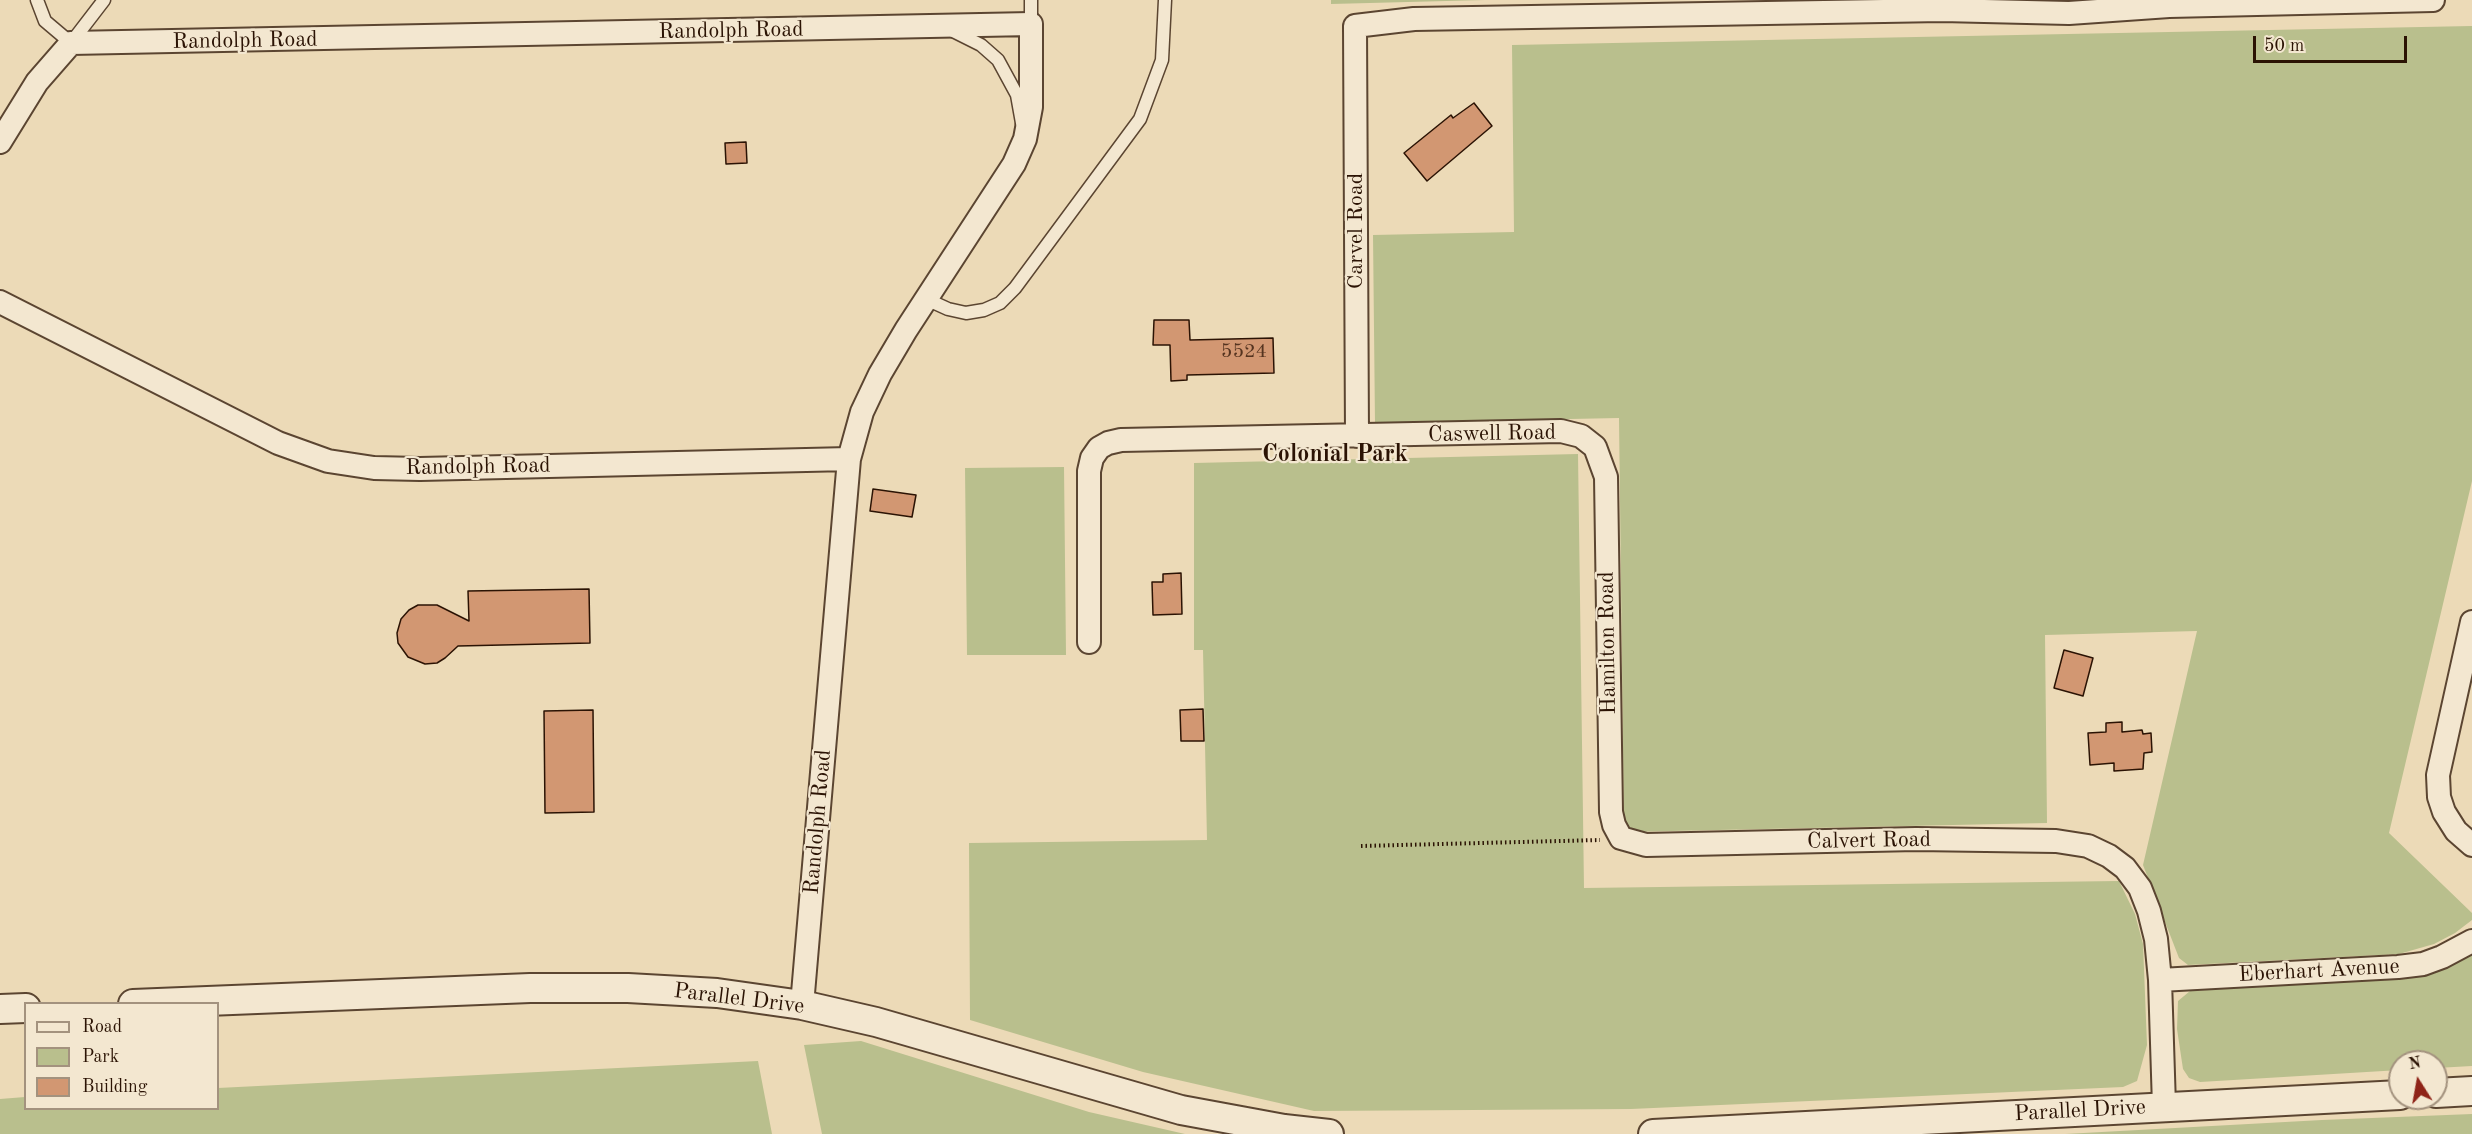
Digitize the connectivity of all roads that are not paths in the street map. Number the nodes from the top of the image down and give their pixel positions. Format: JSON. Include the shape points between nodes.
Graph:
{"nodes":[{"id":1,"x":37,"y":0,"type":"edge"},
{"id":2,"x":104,"y":0,"type":"edge"},
{"id":3,"x":1031,"y":0,"type":"edge"},
{"id":4,"x":1165,"y":0,"type":"edge"},
{"id":5,"x":2433,"y":0,"type":"edge"},
{"id":6,"x":1995,"y":6,"type":"edge"},
{"id":7,"x":1031,"y":24,"type":"junction"},
{"id":8,"x":944,"y":27,"type":"junction"},
{"id":9,"x":71,"y":43,"type":"junction"},
{"id":10,"x":1025,"y":138,"type":"junction"},
{"id":11,"x":0,"y":142,"type":"edge"},
{"id":12,"x":926,"y":299,"type":"junction"},
{"id":13,"x":0,"y":302,"type":"edge"},
{"id":14,"x":1357,"y":436,"type":"junction"},
{"id":15,"x":1595,"y":447,"type":"joint"},
{"id":16,"x":849,"y":459,"type":"junction"},
{"id":17,"x":2472,"y":622,"type":"edge"},
{"id":18,"x":1089,"y":642,"type":"dead end"},
{"id":19,"x":1621,"y":838,"type":"joint"},
{"id":20,"x":2472,"y":845,"type":"edge"},
{"id":21,"x":2472,"y":941,"type":"edge"},
{"id":22,"x":2160,"y":980,"type":"junction"},
{"id":23,"x":183,"y":1002,"type":"edge"},
{"id":24,"x":802,"y":1005,"type":"junction"},
{"id":25,"x":24,"y":1008,"type":"edge"},
{"id":26,"x":0,"y":1009,"type":"edge"},
{"id":27,"x":2472,"y":1091,"type":"edge"},
{"id":28,"x":2448,"y":1092,"type":"edge"},
{"id":29,"x":2388,"y":1096,"type":"edge"},
{"id":30,"x":2164,"y":1106,"type":"junction"},
{"id":31,"x":1329,"y":1134,"type":"edge"},
{"id":32,"x":1653,"y":1134,"type":"edge"}],
"edges":[{"from":1,"to":9,"type":"lane","via":[[45,21]]},
{"from":2,"to":9,"type":"lane"},
{"from":3,"to":7,"type":"lane"},
{"from":4,"to":12,"type":"lane","via":[[1162,60],[1140,119],[1015,288],[1000,303],[966,313]]},
{"from":5,"to":6,"type":"street","via":[[2169,6],[2059,13]]},
{"from":6,"to":14,"type":"street","name":"Carvel Road","via":[[1414,19],[1355,26]]},
{"from":7,"to":8,"type":"street","name":"Randolph Road"},
{"from":7,"to":10,"type":"street","name":"Randolph Road","via":[[1031,107]]},
{"from":8,"to":9,"type":"street","name":"Randolph Road"},
{"from":8,"to":10,"type":"lane","via":[[981,45],[998,60],[1017,95]]},
{"from":9,"to":11,"type":"street","via":[[37,82]]},
{"from":10,"to":12,"type":"street","name":"Randolph Road","via":[[1014,164]]},
{"from":12,"to":16,"type":"street","name":"Randolph Road","via":[[880,374],[862,412]]},
{"from":13,"to":16,"type":"street","name":"Randolph Road","via":[[278,443],[328,460],[374,468],[420,469]]},
{"from":14,"to":15,"type":"street","name":"Caswell Road","via":[[1561,431],[1581,436]]},
{"from":14,"to":18,"type":"street","name":"Caswell Road","via":[[1121,440],[1099,448],[1089,471]]},
{"from":15,"to":19,"type":"street","name":"Hamilton Road","via":[[1606,477],[1611,812]]},
{"from":16,"to":24,"type":"street","name":"Randolph Road"},
{"from":17,"to":20,"type":"street","via":[[2438,775],[2439,797],[2445,812],[2456,831]]},
{"from":19,"to":22,"type":"street","name":"Calvert Road","via":[[1646,845],[1916,839],[2056,841],[2088,846],[2125,868],[2140,888],[2156,939]]},
{"from":21,"to":22,"type":"street","name":"Eberhart Avenue","via":[[2423,964]]},
{"from":22,"to":30,"type":"street","name":"Calvert Road"},
{"from":23,"to":24,"type":"street","name":"Parallel Drive","via":[[530,988],[628,988],[717,993]]},
{"from":24,"to":31,"type":"street","name":"Parallel Drive","via":[[876,1022],[1181,1110],[1284,1130]]},
{"from":25,"to":26,"type":"street"},
{"from":27,"to":28,"type":"street"},
{"from":29,"to":30,"type":"street","name":"Parallel Drive"},
{"from":30,"to":32,"type":"street","name":"Parallel Drive"}]}
